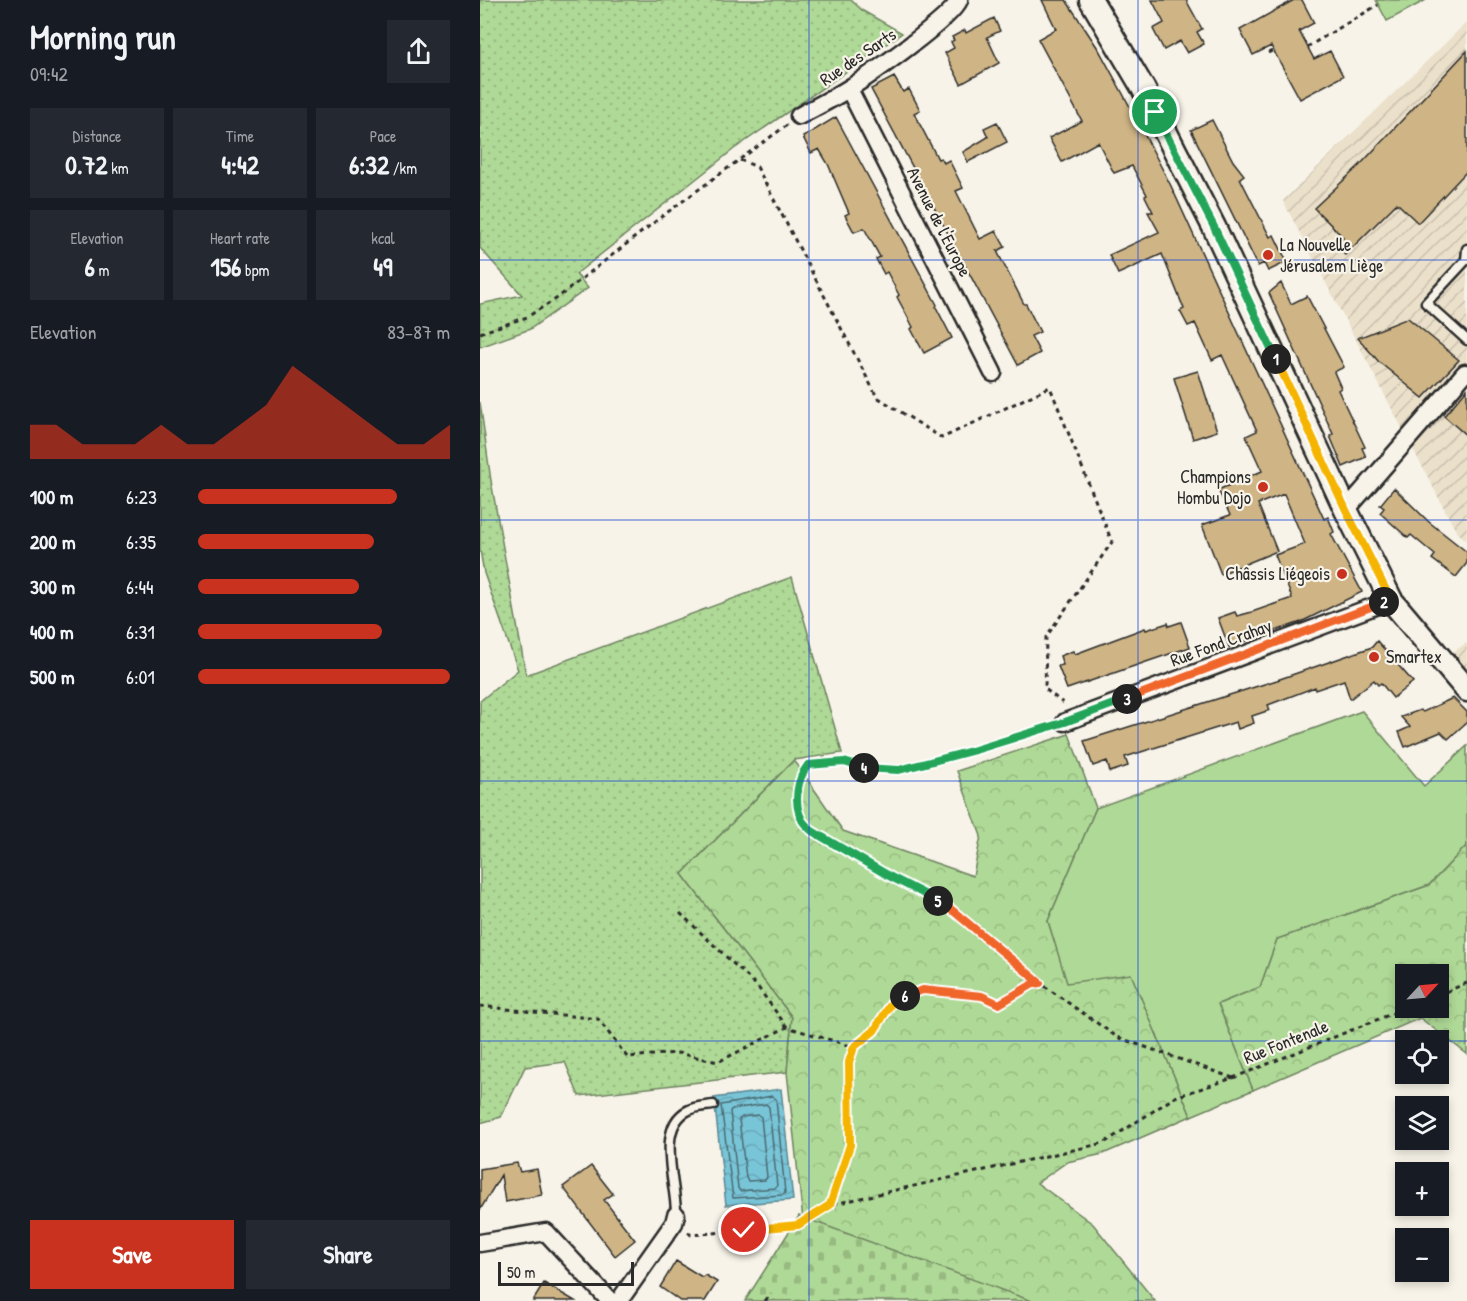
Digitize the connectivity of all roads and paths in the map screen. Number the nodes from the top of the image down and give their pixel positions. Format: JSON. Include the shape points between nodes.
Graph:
{"nodes":[{"id":1,"x":959,"y":0,"type":"edge"},
{"id":2,"x":1091,"y":0,"type":"edge"},
{"id":3,"x":1378,"y":5,"type":"dead end"},
{"id":4,"x":1307,"y":47,"type":"dead end"},
{"id":5,"x":1276,"y":49,"type":"dead end"},
{"id":6,"x":1268,"y":53,"type":"dead end"},
{"id":7,"x":849,"y":89,"type":"junction"},
{"id":8,"x":800,"y":116,"type":"joint"},
{"id":9,"x":740,"y":160,"type":"junction"},
{"id":10,"x":1467,"y":249,"type":"edge"},
{"id":11,"x":480,"y":333,"type":"edge"},
{"id":12,"x":1467,"y":340,"type":"edge"},
{"id":13,"x":993,"y":373,"type":"dead end"},
{"id":14,"x":1465,"y":373,"type":"dead end"},
{"id":15,"x":1346,"y":510,"type":"junction"},
{"id":16,"x":1391,"y":600,"type":"junction"},
{"id":17,"x":1467,"y":690,"type":"edge"},
{"id":18,"x":1063,"y":703,"type":"dead end"},
{"id":19,"x":1065,"y":722,"type":"joint"},
{"id":20,"x":680,"y":913,"type":"dead end"},
{"id":21,"x":1040,"y":983,"type":"junction"},
{"id":22,"x":1467,"y":983,"type":"edge"},
{"id":23,"x":1449,"y":990,"type":"edge"},
{"id":24,"x":480,"y":1006,"type":"edge"},
{"id":25,"x":1395,"y":1012,"type":"edge"},
{"id":26,"x":787,"y":1027,"type":"junction"},
{"id":27,"x":854,"y":1047,"type":"junction"},
{"id":28,"x":1233,"y":1078,"type":"junction"},
{"id":29,"x":713,"y":1106,"type":"dead end"},
{"id":30,"x":830,"y":1205,"type":"junction"},
{"id":31,"x":675,"y":1219,"type":"junction"},
{"id":32,"x":480,"y":1243,"type":"edge"},
{"id":33,"x":771,"y":1294,"type":"dead end"},
{"id":34,"x":610,"y":1301,"type":"edge"},
{"id":35,"x":619,"y":1301,"type":"edge"},
{"id":36,"x":765,"y":1301,"type":"edge"}],
"edges":[{"from":1,"to":7,"type":"street","name":"Rue des Sarts","via":[[924,35]]},
{"from":2,"to":15,"type":"main road","via":[[1143,87],[1214,227]]},
{"from":3,"to":4,"type":"path"},
{"from":5,"to":6,"type":"path"},
{"from":7,"to":8,"type":"street","name":"Rue des Sarts"},
{"from":7,"to":13,"type":"street","name":"Avenue de l'Europe"},
{"from":8,"to":9,"type":"path"},
{"from":9,"to":11,"type":"path","via":[[556,299],[527,317]]},
{"from":9,"to":18,"type":"path","via":[[757,167],[877,397],[942,438],[1050,387],[1112,542],[1046,636],[1046,689]]},
{"from":10,"to":12,"type":"lane","via":[[1466,260],[1426,303]]},
{"from":14,"to":15,"type":"street"},
{"from":15,"to":16,"type":"main road"},
{"from":16,"to":17,"type":"main road"},
{"from":16,"to":19,"type":"street","name":"Rue Fond Crahay"},
{"from":19,"to":21,"type":"path","via":[[899,770],[869,769],[844,762],[808,765],[801,774],[797,797],[802,821],[812,831],[946,905]]},
{"from":20,"to":26,"type":"path","via":[[757,986]]},
{"from":21,"to":27,"type":"path","via":[[999,1004],[982,996],[923,990],[894,999],[874,1031]]},
{"from":21,"to":28,"type":"path","via":[[1117,1037]]},
{"from":22,"to":23,"type":"path"},
{"from":24,"to":26,"type":"path","via":[[598,1019],[627,1057],[678,1053],[718,1062]]},
{"from":25,"to":28,"type":"path","name":"Rue Fontenale"},
{"from":26,"to":27,"type":"path"},
{"from":27,"to":30,"type":"path","via":[[849,1062],[850,1145]]},
{"from":28,"to":30,"type":"path","name":"Rue Fontenale","via":[[1175,1097],[1104,1143]]},
{"from":29,"to":31,"type":"lane","via":[[693,1108],[677,1119],[668,1141]]},
{"from":30,"to":31,"type":"path","name":"Rue Fontenale","via":[[798,1225],[691,1235]]},
{"from":31,"to":35,"type":"street"},
{"from":32,"to":34,"type":"street","via":[[546,1232]]},
{"from":33,"to":36,"type":"path"}]}
